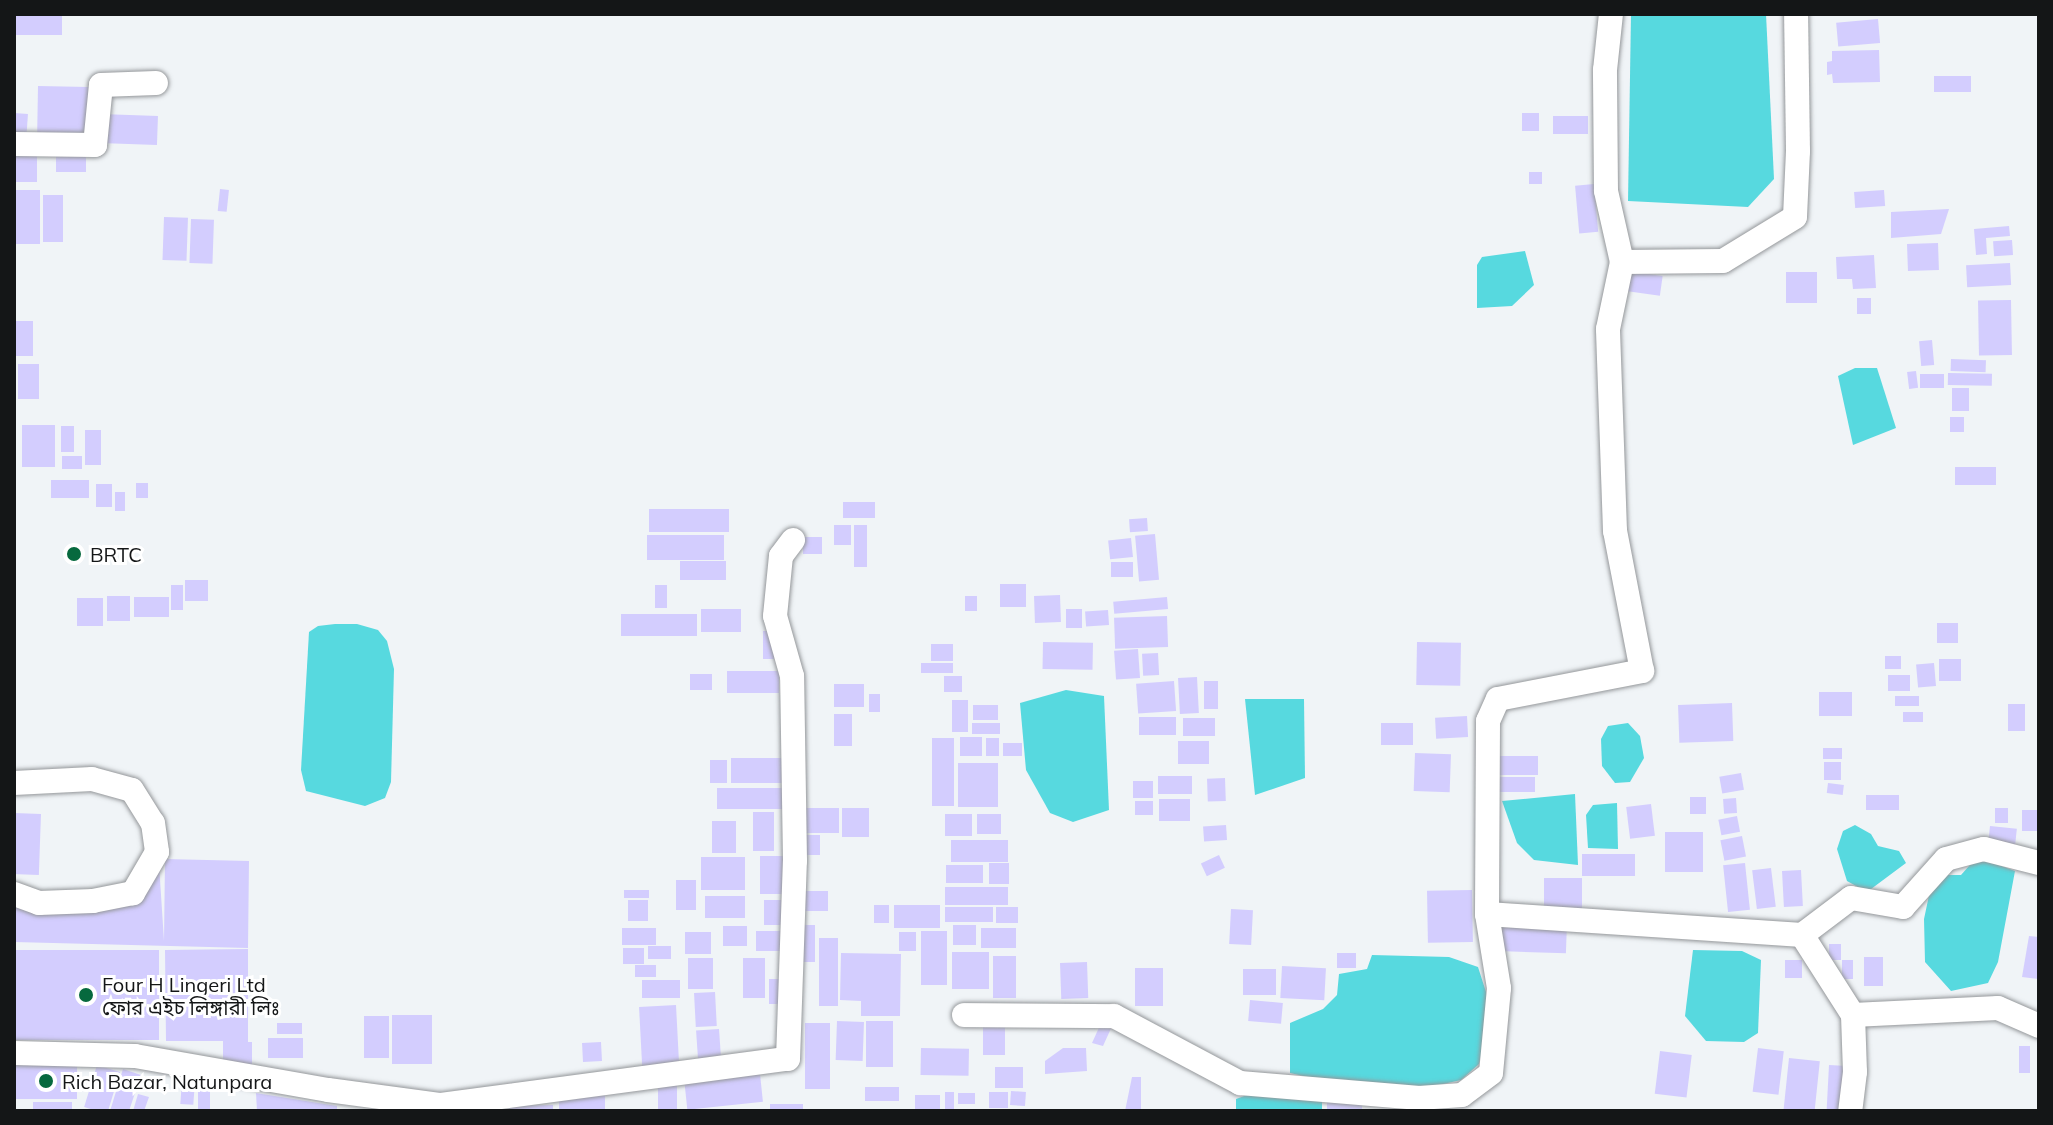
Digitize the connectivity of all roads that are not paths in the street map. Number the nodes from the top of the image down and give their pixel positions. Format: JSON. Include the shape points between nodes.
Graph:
{"nodes":[{"id":1,"x":1611,"y":14,"type":"edge"},
{"id":2,"x":1796,"y":14,"type":"edge"},
{"id":3,"x":156,"y":83,"type":"dead end"},
{"id":4,"x":14,"y":144,"type":"edge"},
{"id":5,"x":1622,"y":262,"type":"junction"},
{"id":6,"x":793,"y":540,"type":"dead end"},
{"id":7,"x":14,"y":783,"type":"edge"},
{"id":8,"x":2039,"y":863,"type":"edge"},
{"id":9,"x":14,"y":894,"type":"edge"},
{"id":10,"x":1487,"y":914,"type":"junction"},
{"id":11,"x":1802,"y":935,"type":"junction"},
{"id":12,"x":964,"y":1015,"type":"dead end"},
{"id":13,"x":1853,"y":1015,"type":"junction"},
{"id":14,"x":2039,"y":1026,"type":"edge"},
{"id":15,"x":14,"y":1053,"type":"edge"},
{"id":16,"x":1420,"y":1104,"type":"edge"},
{"id":17,"x":1850,"y":1111,"type":"edge"}],
"edges":[{"from":1,"to":5,"type":"street","via":[[1605,70],[1606,191]]},
{"from":2,"to":5,"type":"street","via":[[1795,217],[1723,261]]},
{"from":3,"to":4,"type":"street","via":[[101,85],[95,145]]},
{"from":5,"to":10,"type":"street","via":[[1608,329],[1615,531],[1642,671],[1498,699],[1488,721]]},
{"from":6,"to":15,"type":"street","via":[[781,556],[775,616],[792,676],[795,861],[788,1059],[441,1105],[135,1056]]},
{"from":7,"to":9,"type":"street","via":[[92,779],[132,790],[153,823],[157,852],[133,893],[39,903]]},
{"from":8,"to":11,"type":"street","via":[[1984,849],[1946,859],[1903,907],[1851,898]]},
{"from":10,"to":11,"type":"street"},
{"from":10,"to":16,"type":"street","via":[[1499,988],[1491,1073],[1462,1095]]},
{"from":11,"to":13,"type":"street"},
{"from":12,"to":16,"type":"street","via":[[1114,1016],[1240,1083]]},
{"from":13,"to":14,"type":"street","via":[[1998,1008]]},
{"from":13,"to":17,"type":"street"}]}
